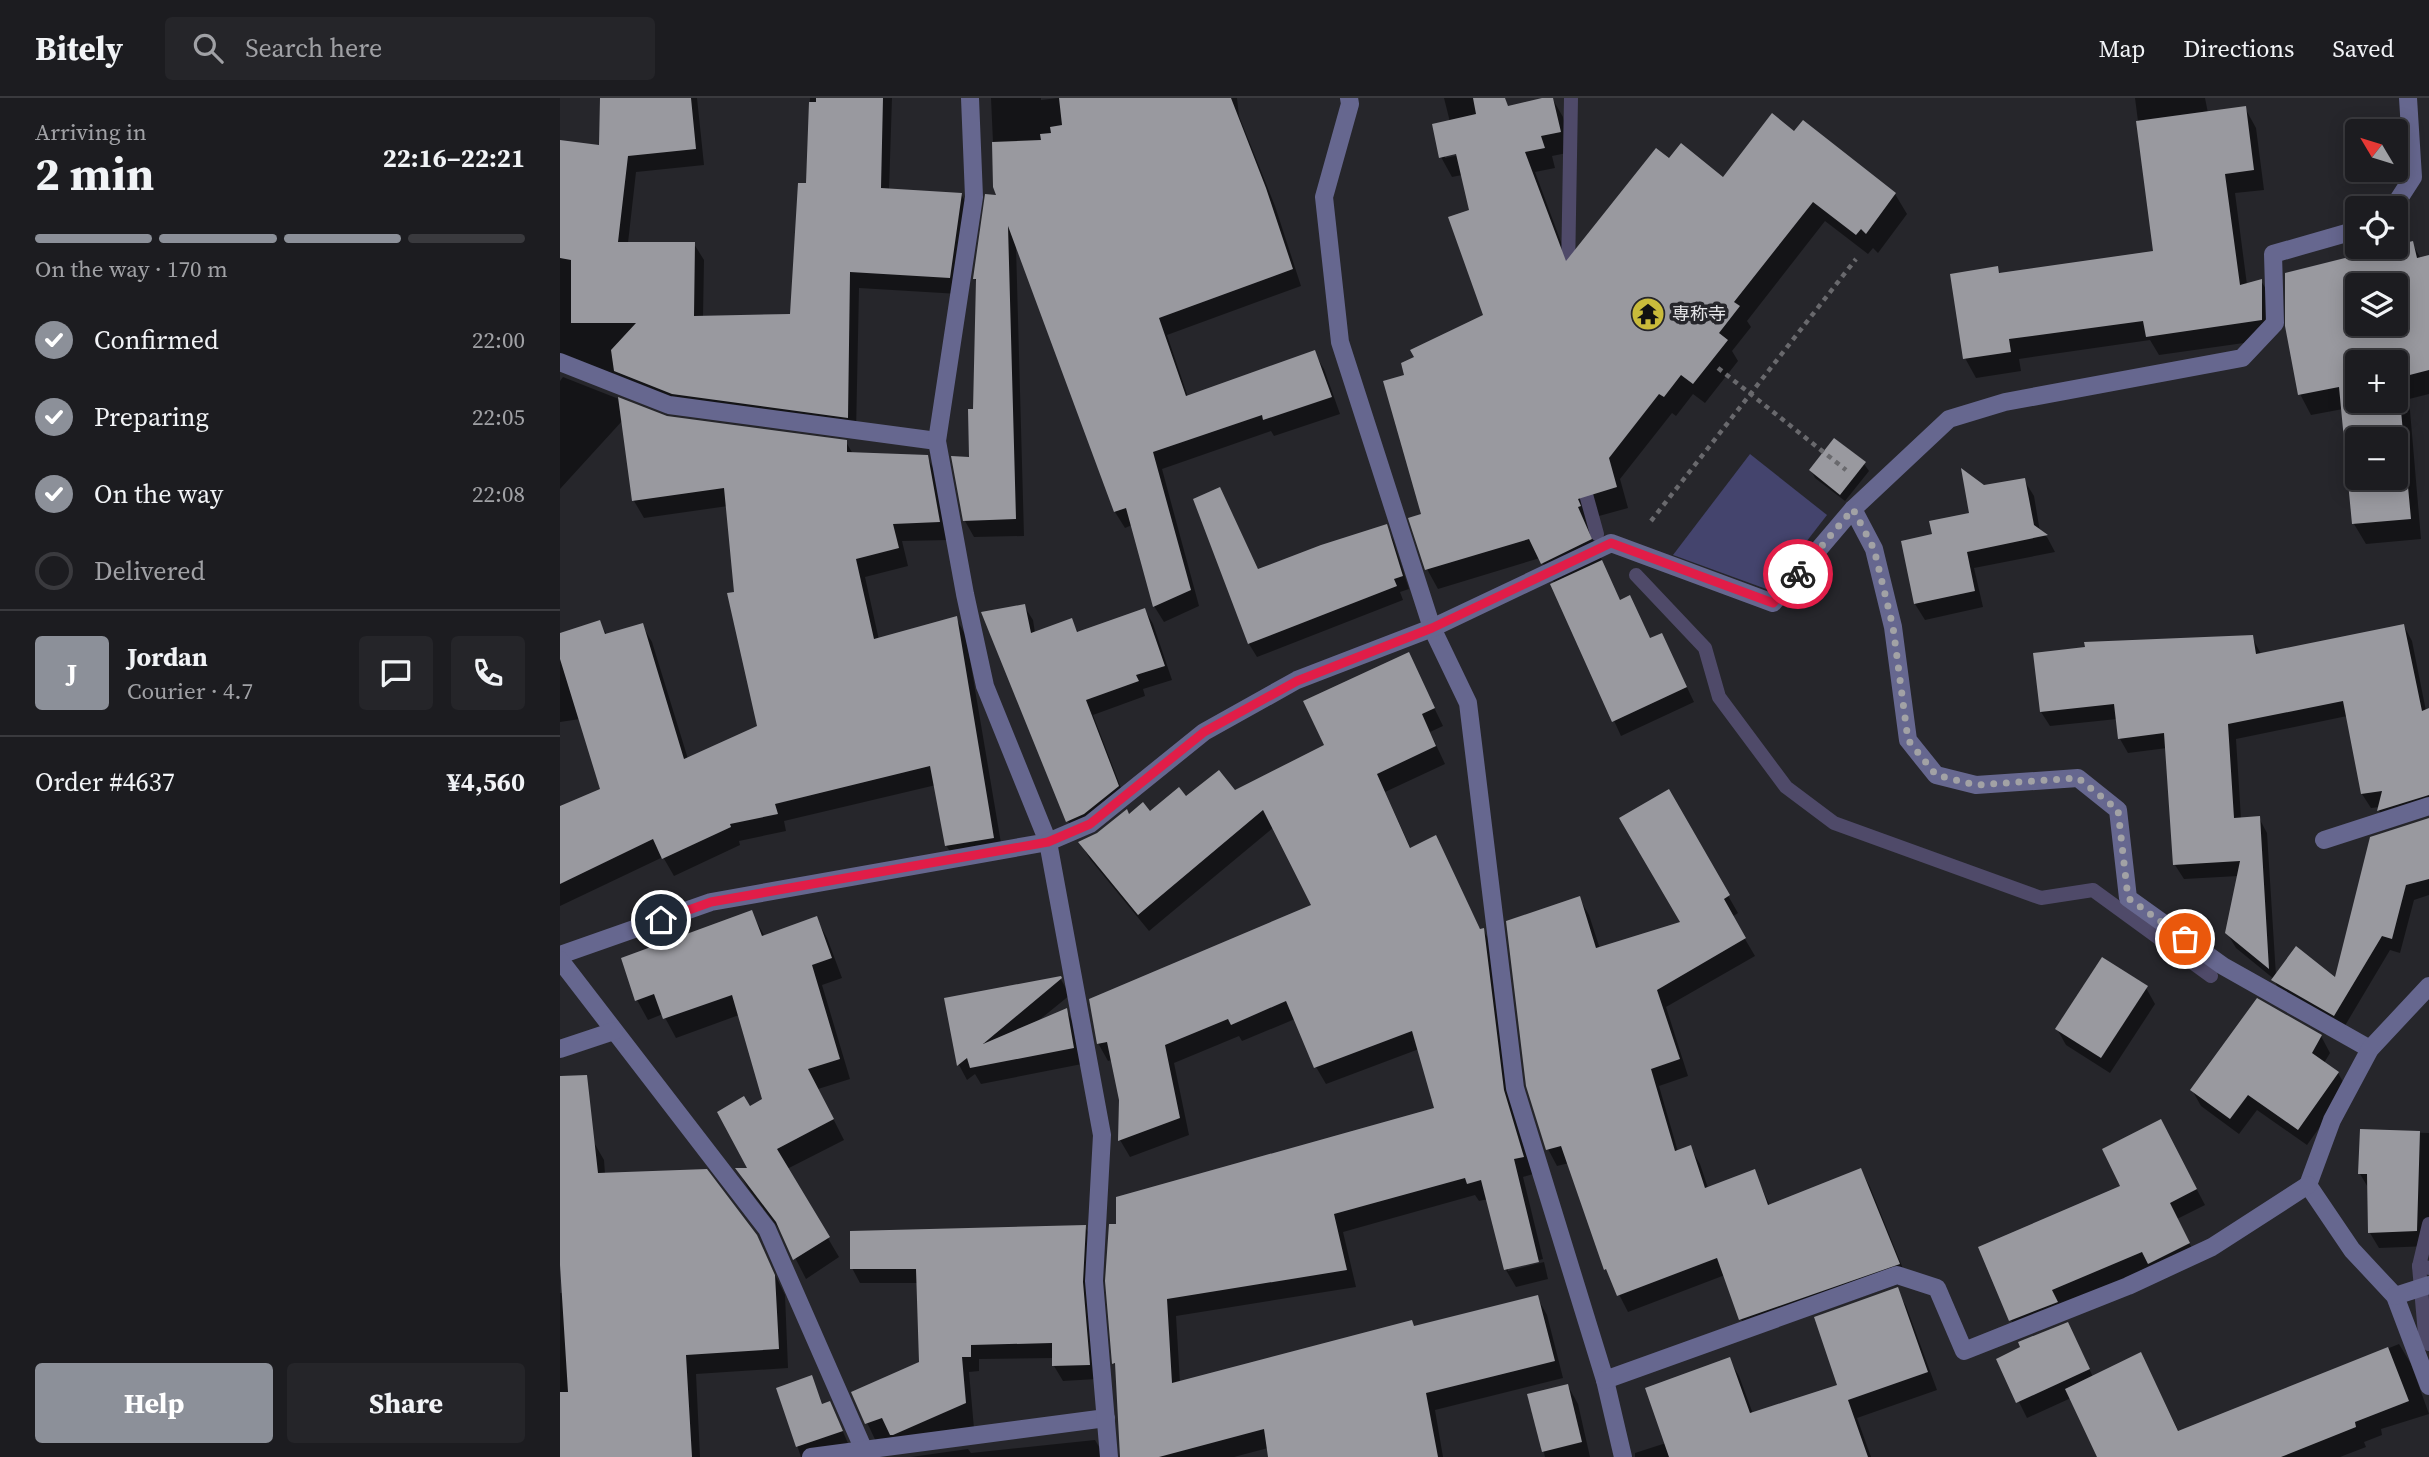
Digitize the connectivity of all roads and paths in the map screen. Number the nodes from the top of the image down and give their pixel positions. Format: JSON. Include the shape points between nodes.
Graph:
{"nodes":[{"id":1,"x":970,"y":98,"type":"edge"},
{"id":2,"x":1349,"y":98,"type":"edge"},
{"id":3,"x":2408,"y":98,"type":"edge"},
{"id":4,"x":2401,"y":196,"type":"edge"},
{"id":5,"x":2345,"y":233,"type":"edge"},
{"id":6,"x":1856,"y":258,"type":"dead end"},
{"id":7,"x":560,"y":362,"type":"edge"},
{"id":8,"x":1718,"y":368,"type":"dead end"},
{"id":9,"x":1750,"y":395,"type":"junction"},
{"id":10,"x":937,"y":441,"type":"junction"},
{"id":11,"x":1872,"y":491,"type":"junction"},
{"id":12,"x":1853,"y":509,"type":"junction"},
{"id":13,"x":1629,"y":550,"type":"junction"},
{"id":14,"x":1432,"y":628,"type":"junction"},
{"id":15,"x":2429,"y":806,"type":"edge"},
{"id":16,"x":2324,"y":840,"type":"dead end"},
{"id":17,"x":1048,"y":842,"type":"junction"},
{"id":18,"x":560,"y":958,"type":"edge"},
{"id":19,"x":2429,"y":986,"type":"edge"},
{"id":20,"x":614,"y":1031,"type":"junction"},
{"id":21,"x":560,"y":1049,"type":"edge"},
{"id":22,"x":2370,"y":1049,"type":"junction"},
{"id":23,"x":2308,"y":1185,"type":"junction"},
{"id":24,"x":2429,"y":1285,"type":"edge"},
{"id":25,"x":2397,"y":1295,"type":"junction"},
{"id":26,"x":1605,"y":1380,"type":"junction"},
{"id":27,"x":2429,"y":1386,"type":"edge"},
{"id":28,"x":1106,"y":1418,"type":"junction"},
{"id":29,"x":865,"y":1453,"type":"edge"},
{"id":30,"x":811,"y":1457,"type":"edge"},
{"id":31,"x":1109,"y":1457,"type":"edge"},
{"id":32,"x":1623,"y":1457,"type":"edge"}],
"edges":[{"from":1,"to":10,"type":"street","via":[[974,197]]},
{"from":2,"to":14,"type":"street","via":[[1324,197],[1340,342]]},
{"from":3,"to":4,"type":"street","via":[[2413,177]]},
{"from":5,"to":11,"type":"street","via":[[2273,254],[2275,323],[2242,358],[2005,402],[1949,419]]},
{"from":6,"to":9,"type":"path"},
{"from":7,"to":10,"type":"street","via":[[669,405]]},
{"from":8,"to":9,"type":"path"},
{"from":9,"to":11,"type":"path"},
{"from":9,"to":13,"type":"path"},
{"from":10,"to":17,"type":"street","via":[[985,686]]},
{"from":11,"to":12,"type":"street"},
{"from":12,"to":13,"type":"street","via":[[1773,603]]},
{"from":12,"to":22,"type":"street","via":[[1874,549],[1893,627],[1908,740],[1936,775],[1976,785],[2078,778],[2118,810],[2128,898],[2223,966]]},
{"from":13,"to":14,"type":"street","via":[[1611,543]]},
{"from":14,"to":17,"type":"street","via":[[1297,681],[1216,725],[1090,824]]},
{"from":14,"to":26,"type":"street","via":[[1468,703],[1515,1088]]},
{"from":15,"to":16,"type":"street"},
{"from":17,"to":18,"type":"street","via":[[711,902]]},
{"from":17,"to":28,"type":"street","via":[[1102,1135],[1094,1281]]},
{"from":18,"to":20,"type":"street"},
{"from":19,"to":22,"type":"street"},
{"from":20,"to":21,"type":"street"},
{"from":20,"to":29,"type":"street","via":[[766,1229]]},
{"from":22,"to":23,"type":"street","via":[[2332,1120]]},
{"from":23,"to":25,"type":"street","via":[[2352,1250]]},
{"from":23,"to":26,"type":"street","via":[[2212,1247],[1964,1351],[1937,1289],[1897,1275]]},
{"from":24,"to":25,"type":"street"},
{"from":25,"to":27,"type":"street"},
{"from":26,"to":32,"type":"street"},
{"from":28,"to":29,"type":"street"},
{"from":28,"to":31,"type":"street"},
{"from":29,"to":30,"type":"street"}]}
